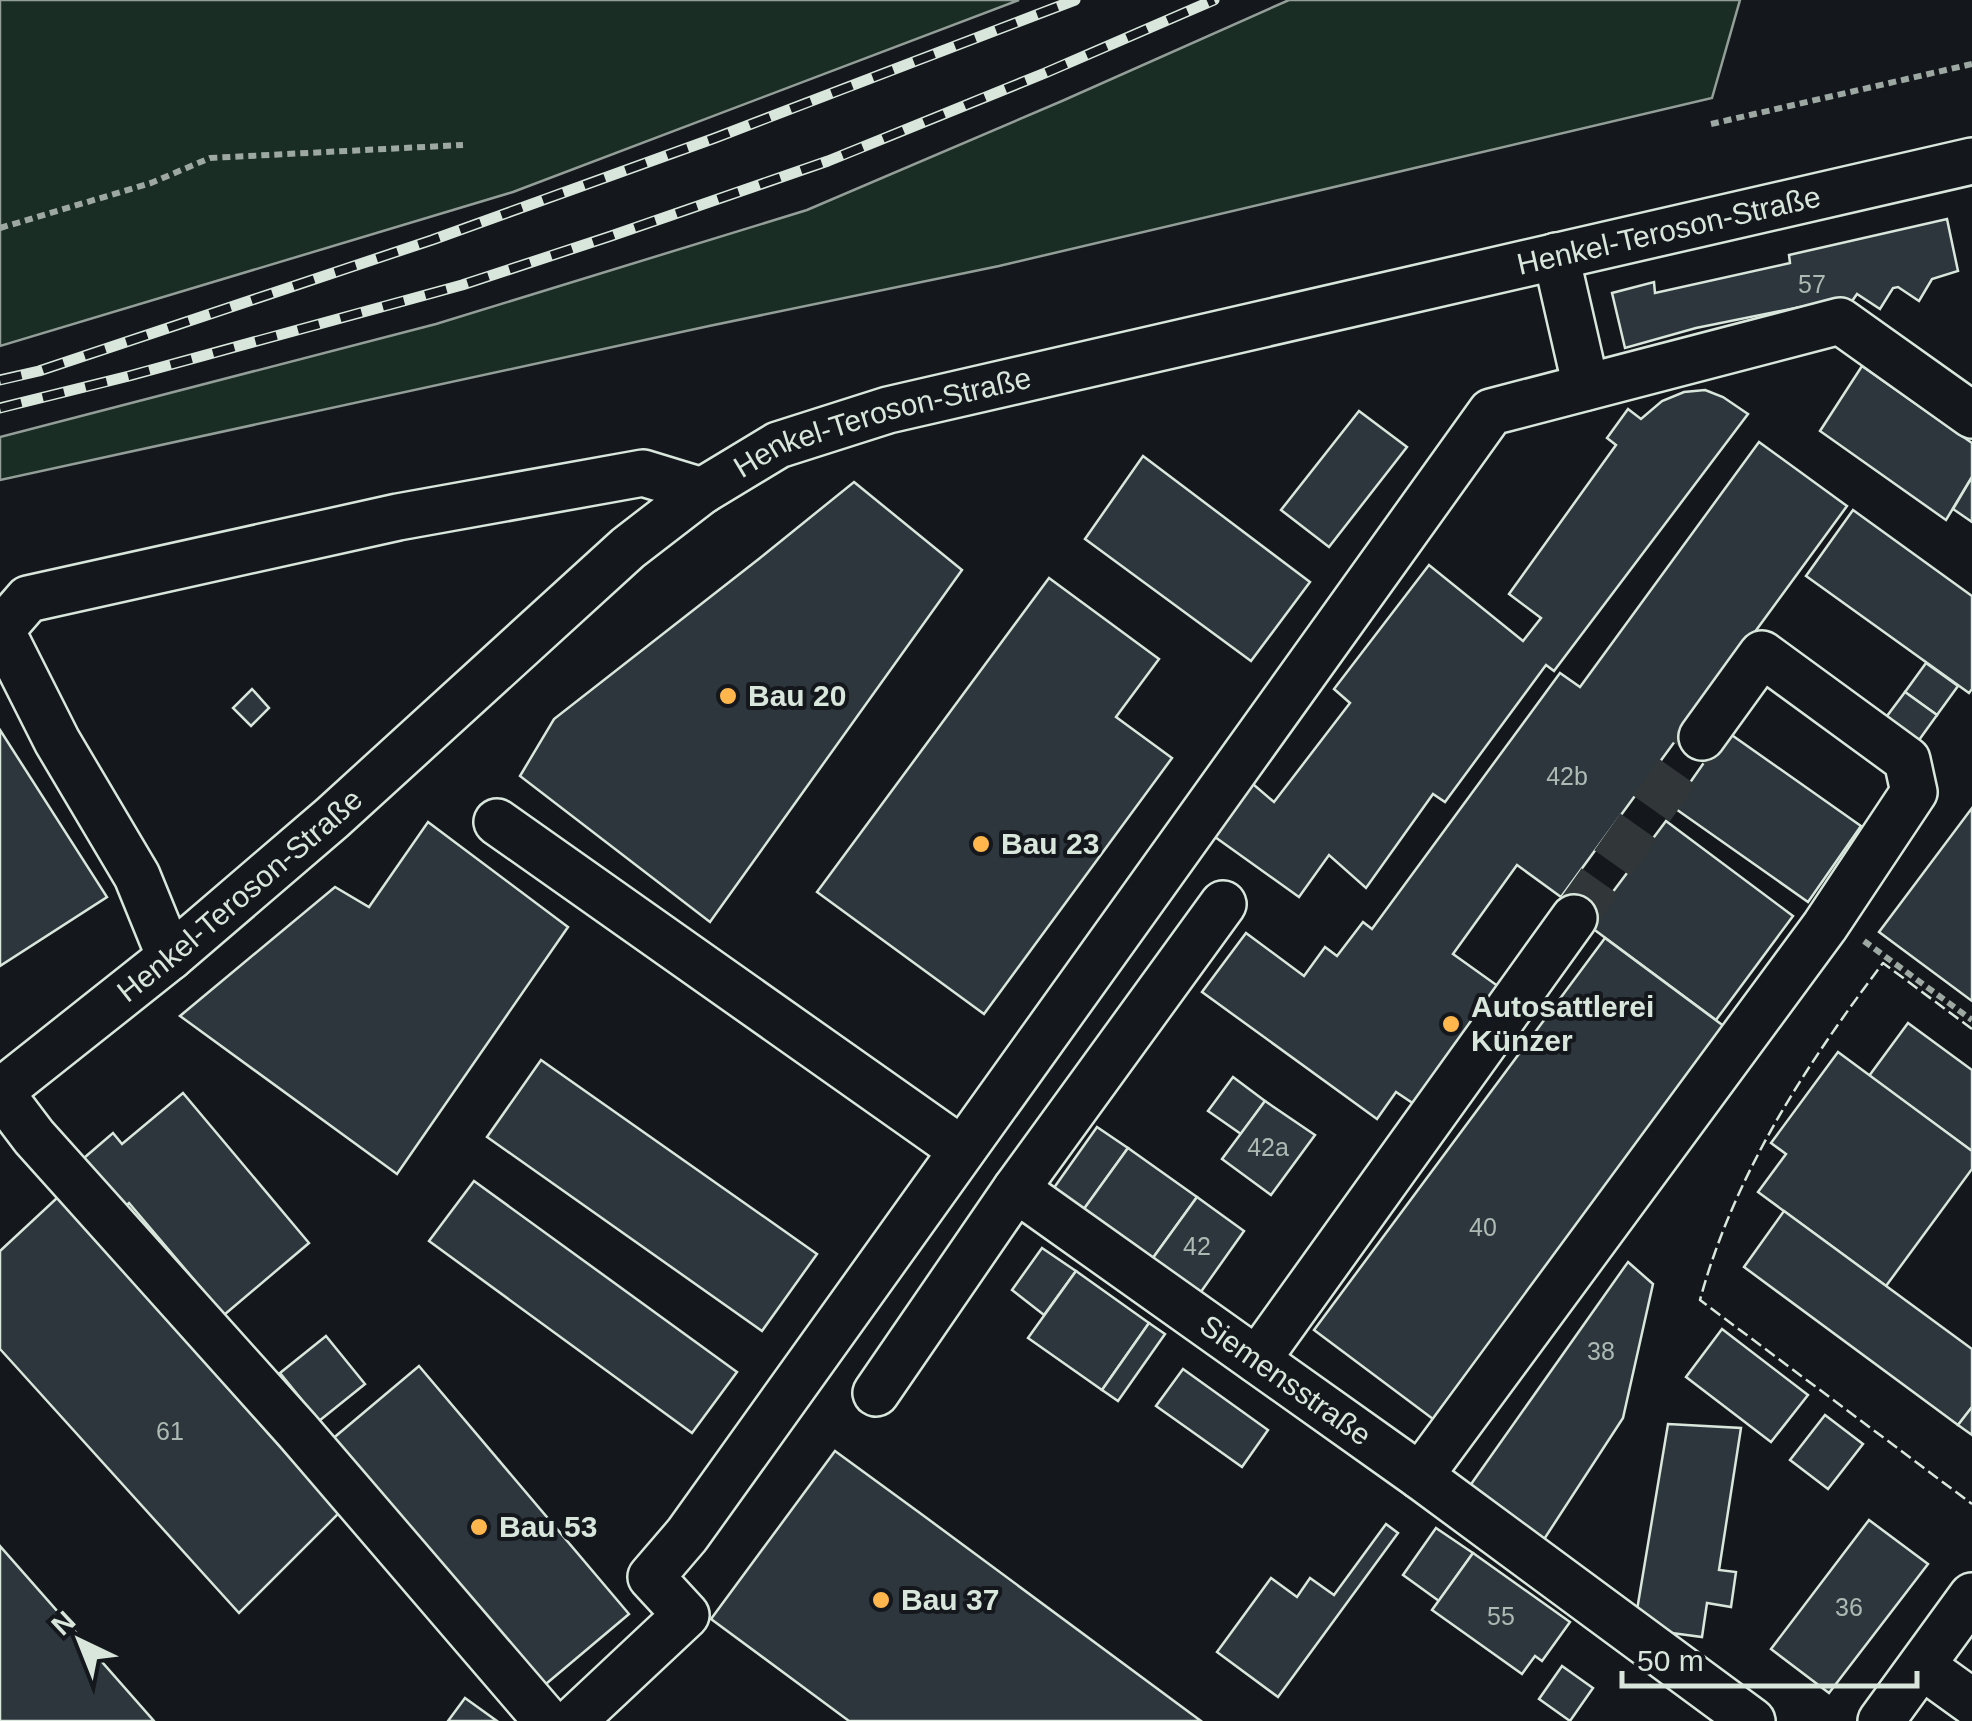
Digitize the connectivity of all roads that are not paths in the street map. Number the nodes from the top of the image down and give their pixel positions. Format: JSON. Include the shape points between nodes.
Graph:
{"nodes":[{"id":1,"x":1972,"y":161,"type":"edge"},
{"id":2,"x":1556,"y":256,"type":"junction"},
{"id":3,"x":1586,"y":387,"type":"junction"},
{"id":4,"x":1972,"y":415,"type":"edge"},
{"id":5,"x":702,"y":491,"type":"junction"},
{"id":6,"x":1,"y":630,"type":"edge"},
{"id":7,"x":1702,"y":737,"type":"tunnel mouth"},
{"id":8,"x":497,"y":822,"type":"dead end"},
{"id":9,"x":1223,"y":904,"type":"dead end"},
{"id":10,"x":1574,"y":918,"type":"tunnel mouth"},
{"id":11,"x":170,"y":956,"type":"junction"},
{"id":12,"x":0,"y":1092,"type":"edge"},
{"id":13,"x":962,"y":1150,"type":"junction"},
{"id":14,"x":1016,"y":1189,"type":"junction"},
{"id":15,"x":1257,"y":1360,"type":"junction"},
{"id":16,"x":876,"y":1393,"type":"dead end"},
{"id":17,"x":1420,"y":1476,"type":"junction"},
{"id":18,"x":1972,"y":1596,"type":"edge"},
{"id":19,"x":1928,"y":1658,"type":"junction"},
{"id":20,"x":1972,"y":1678,"type":"edge"},
{"id":21,"x":1972,"y":1702,"type":"edge"},
{"id":22,"x":547,"y":1721,"type":"edge"},
{"id":23,"x":573,"y":1721,"type":"edge"},
{"id":24,"x":1752,"y":1721,"type":"edge"},
{"id":25,"x":1881,"y":1721,"type":"edge"}],
"edges":[{"from":1,"to":2,"type":"street","name":"Henkel-Teroson-Straße"},
{"from":2,"to":3,"type":"street"},
{"from":2,"to":5,"type":"street","name":"Henkel-Teroson-Straße","via":[[888,410],[778,446]]},
{"from":3,"to":4,"type":"street","via":[[1840,321]]},
{"from":3,"to":13,"type":"street","via":[[1491,412]]},
{"from":5,"to":6,"type":"street","via":[[643,473],[398,517],[28,599]]},
{"from":5,"to":11,"type":"street","name":"Henkel-Teroson-Straße","via":[[628,548]]},
{"from":6,"to":11,"type":"street","via":[[137,876]]},
{"from":7,"to":17,"type":"street","via":[[1762,654],[1907,760],[1914,792],[1830,918]]},
{"from":8,"to":13,"type":"street"},
{"from":9,"to":14,"type":"street"},
{"from":10,"to":15,"type":"street"},
{"from":11,"to":12,"type":"street","name":"Henkel-Teroson-Straße"},
{"from":12,"to":22,"type":"street"},
{"from":13,"to":23,"type":"street","via":[[651,1577],[686,1616]]},
{"from":14,"to":15,"type":"street","name":"Siemensstraße"},
{"from":14,"to":16,"type":"street"},
{"from":15,"to":17,"type":"street","name":"Siemensstraße"},
{"from":17,"to":24,"type":"street","name":"Siemensstraße"},
{"from":18,"to":19,"type":"street"},
{"from":19,"to":20,"type":"street"},
{"from":19,"to":21,"type":"street"},
{"from":19,"to":25,"type":"street"}]}
